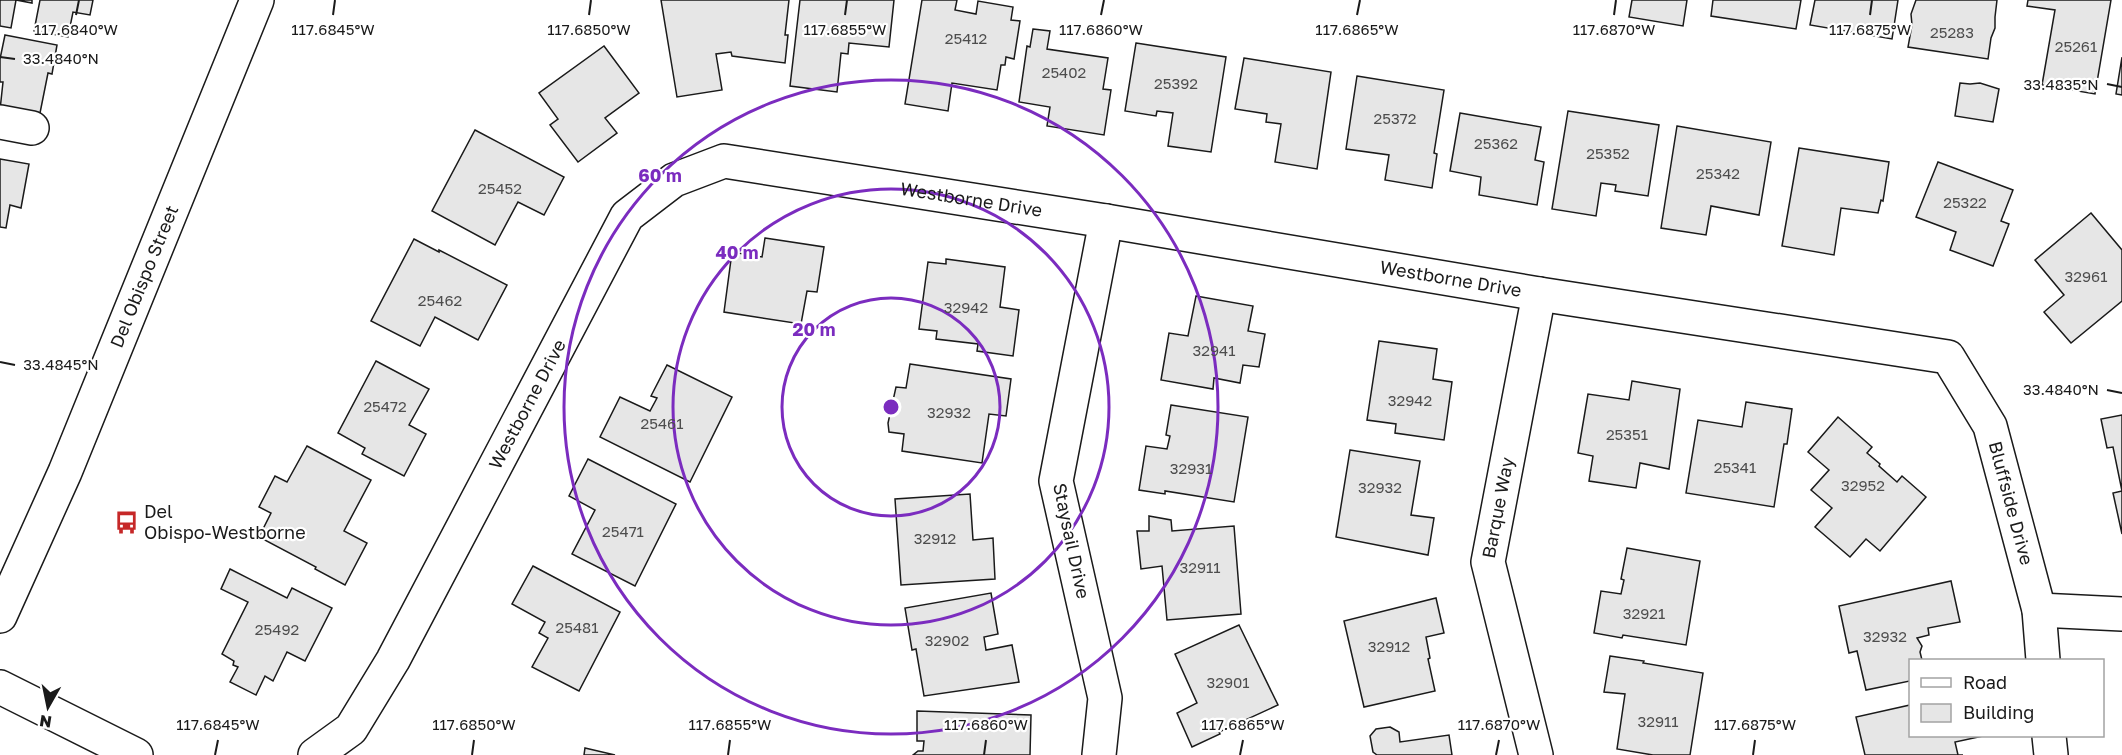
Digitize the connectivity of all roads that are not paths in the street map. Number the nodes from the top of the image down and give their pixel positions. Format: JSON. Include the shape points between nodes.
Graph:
{"nodes":[{"id":1,"x":257,"y":0,"type":"edge"},
{"id":2,"x":0,"y":122,"type":"edge"},
{"id":3,"x":32,"y":128,"type":"dead end"},
{"id":4,"x":1106,"y":221,"type":"junction"},
{"id":5,"x":1539,"y":294,"type":"junction"},
{"id":6,"x":1948,"y":357,"type":"joint"},
{"id":7,"x":2038,"y":610,"type":"junction"},
{"id":8,"x":2122,"y":614,"type":"edge"},
{"id":9,"x":0,"y":616,"type":"edge"},
{"id":10,"x":2043,"y":659,"type":"edge"},
{"id":11,"x":0,"y":687,"type":"edge"},
{"id":12,"x":2049,"y":737,"type":"edge"},
{"id":13,"x":136,"y":755,"type":"edge"},
{"id":14,"x":315,"y":755,"type":"edge"},
{"id":15,"x":1099,"y":755,"type":"edge"},
{"id":16,"x":1536,"y":755,"type":"edge"},
{"id":17,"x":2051,"y":755,"type":"edge"}],
"edges":[{"from":1,"to":9,"type":"street","name":"Del Obispo Street","via":[[64,472]]},
{"from":2,"to":3,"type":"street"},
{"from":4,"to":5,"type":"street","name":"Westborne Drive"},
{"from":4,"to":14,"type":"street","name":"Westborne Drive","via":[[724,161],[674,180],[627,216],[393,660],[351,729]]},
{"from":4,"to":15,"type":"street","name":"Staysail Drive","via":[[1056,481],[1105,698]]},
{"from":5,"to":6,"type":"street","name":"Westborne Drive"},
{"from":5,"to":16,"type":"street","name":"Barque Way","via":[[1488,562]]},
{"from":6,"to":7,"type":"street","name":"Bluffside Drive","via":[[1990,426]]},
{"from":7,"to":8,"type":"street"},
{"from":7,"to":10,"type":"street","name":"Bluffside Drive"},
{"from":11,"to":13,"type":"street"},
{"from":12,"to":17,"type":"street"}]}
